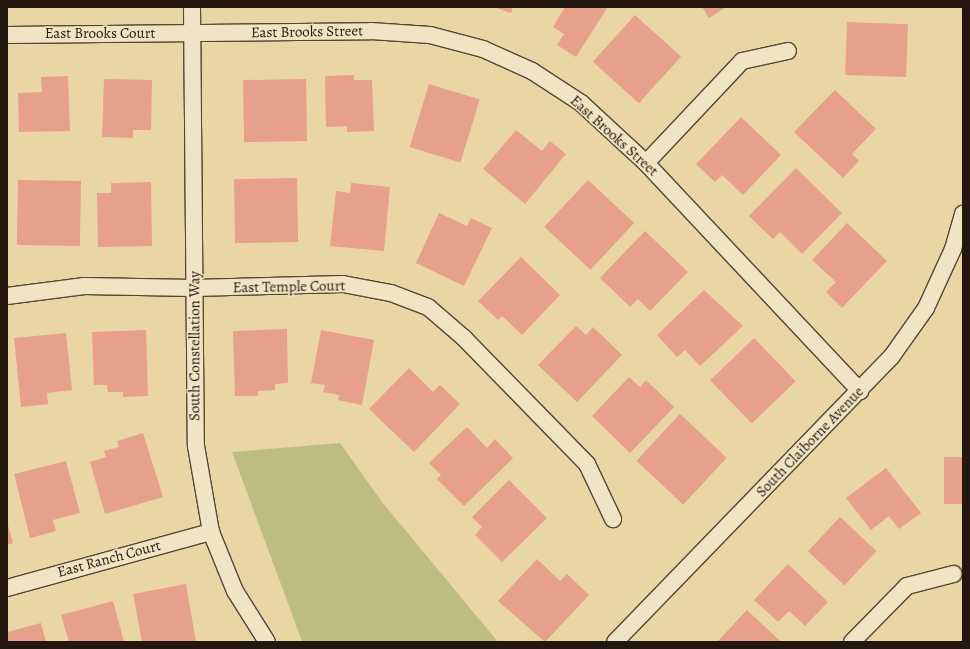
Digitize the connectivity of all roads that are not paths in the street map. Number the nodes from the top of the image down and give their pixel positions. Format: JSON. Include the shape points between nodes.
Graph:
{"nodes":[{"id":1,"x":192,"y":7,"type":"edge"},
{"id":2,"x":193,"y":34,"type":"junction"},
{"id":3,"x":7,"y":35,"type":"edge"},
{"id":4,"x":788,"y":51,"type":"dead end"},
{"id":5,"x":646,"y":163,"type":"junction"},
{"id":6,"x":963,"y":213,"type":"edge"},
{"id":7,"x":194,"y":288,"type":"junction"},
{"id":8,"x":7,"y":296,"type":"edge"},
{"id":9,"x":860,"y":391,"type":"junction"},
{"id":10,"x":614,"y":519,"type":"dead end"},
{"id":11,"x":211,"y":532,"type":"junction"},
{"id":12,"x":953,"y":574,"type":"dead end"},
{"id":13,"x":7,"y":588,"type":"edge"},
{"id":14,"x":267,"y":642,"type":"edge"},
{"id":15,"x":615,"y":642,"type":"edge"},
{"id":16,"x":852,"y":642,"type":"edge"}],
"edges":[{"from":1,"to":2,"type":"street","name":"South Constellation Way"},
{"from":2,"to":3,"type":"street","name":"East Brooks Court"},
{"from":2,"to":5,"type":"street","name":"East Brooks Street","via":[[371,31],[430,35],[483,49],[532,71],[581,103]]},
{"from":2,"to":7,"type":"street","name":"South Constellation Way"},
{"from":4,"to":5,"type":"street","via":[[742,61]]},
{"from":5,"to":9,"type":"street","name":"East Brooks Street"},
{"from":6,"to":9,"type":"street","name":"South Claiborne Avenue","via":[[953,249],[926,308],[892,356]]},
{"from":7,"to":8,"type":"street","name":"East Temple Court","via":[[84,286]]},
{"from":7,"to":10,"type":"street","name":"East Temple Court","via":[[343,284],[391,294],[428,307],[464,338],[587,464]]},
{"from":7,"to":11,"type":"street","name":"South Constellation Way","via":[[196,446]]},
{"from":9,"to":15,"type":"street","name":"South Claiborne Avenue"},
{"from":11,"to":13,"type":"street","name":"East Ranch Court"},
{"from":11,"to":14,"type":"street","name":"South Constellation Way","via":[[235,591]]},
{"from":12,"to":16,"type":"street","via":[[907,586]]}]}
